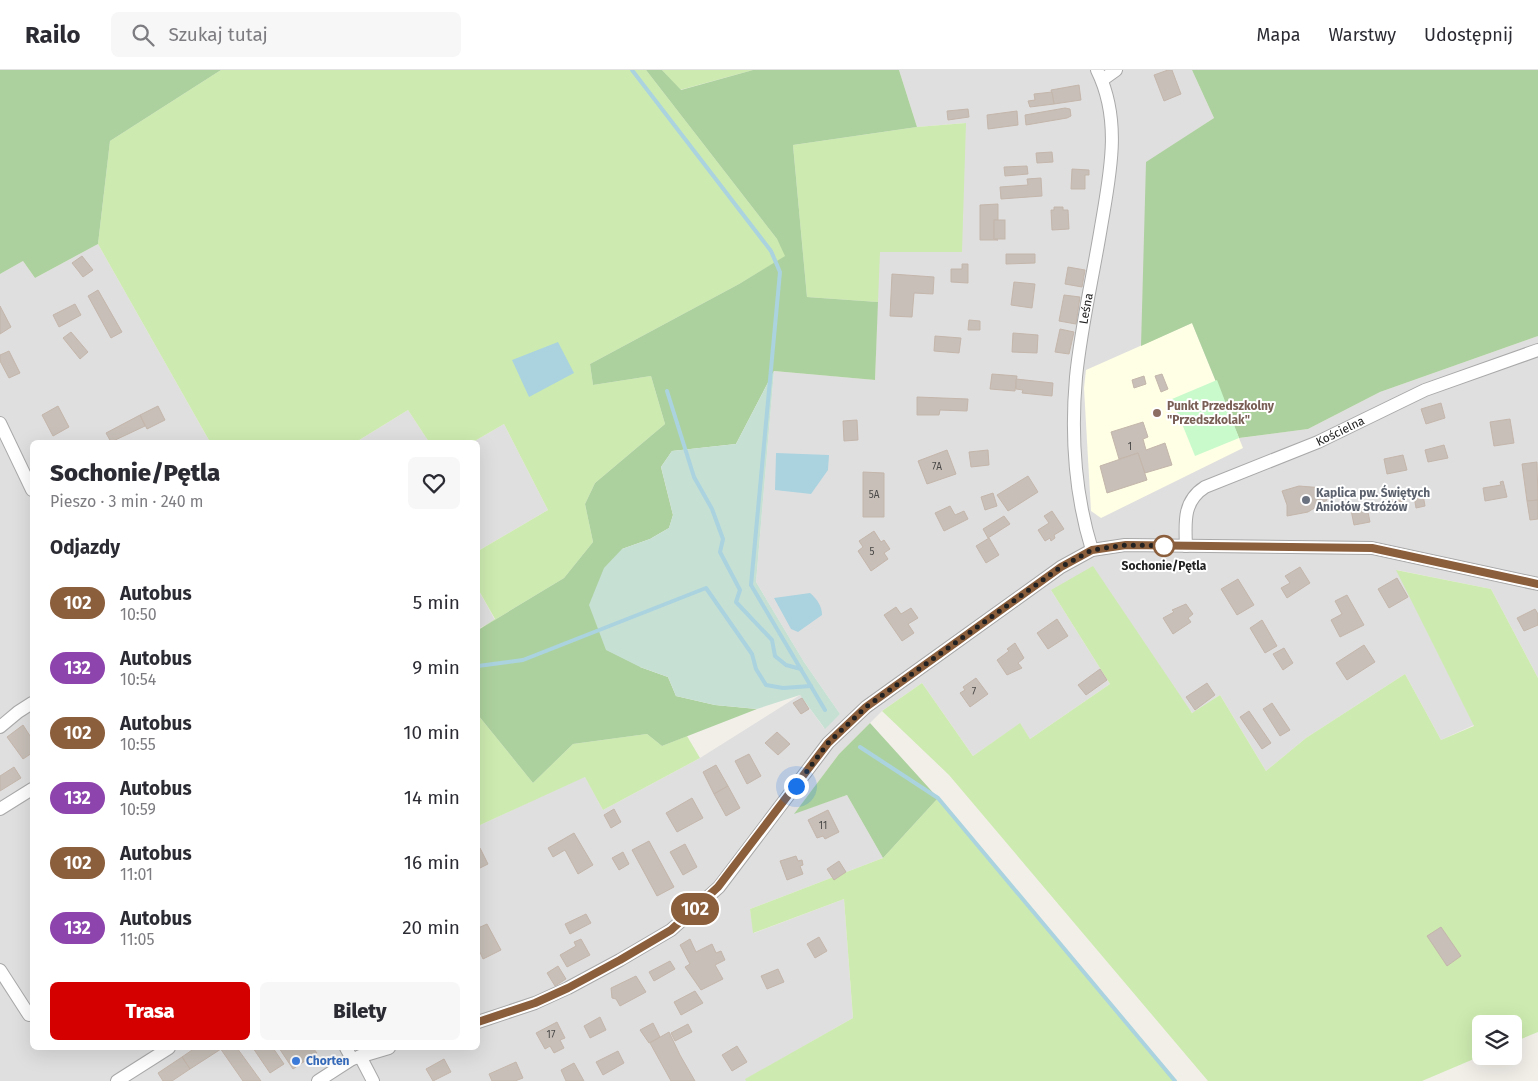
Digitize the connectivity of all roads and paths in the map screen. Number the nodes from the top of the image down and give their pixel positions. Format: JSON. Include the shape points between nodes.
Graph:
{"nodes":[{"id":1,"x":1116,"y":70,"type":"edge"},
{"id":2,"x":1099,"y":75,"type":"edge"},
{"id":3,"x":1538,"y":350,"type":"edge"},
{"id":4,"x":0,"y":423,"type":"edge"},
{"id":5,"x":6,"y":449,"type":"edge"},
{"id":6,"x":30,"y":487,"type":"edge"},
{"id":7,"x":1186,"y":546,"type":"junction"},
{"id":8,"x":1092,"y":550,"type":"junction"},
{"id":9,"x":1538,"y":584,"type":"edge"},
{"id":10,"x":30,"y":704,"type":"edge"},
{"id":11,"x":0,"y":728,"type":"edge"},
{"id":12,"x":30,"y":790,"type":"edge"},
{"id":13,"x":0,"y":809,"type":"edge"},
{"id":14,"x":0,"y":970,"type":"edge"},
{"id":15,"x":29,"y":1015,"type":"dead end"},
{"id":16,"x":480,"y":1021,"type":"edge"},
{"id":17,"x":166,"y":1050,"type":"edge"},
{"id":18,"x":348,"y":1050,"type":"edge"},
{"id":19,"x":381,"y":1050,"type":"edge"},
{"id":20,"x":356,"y":1057,"type":"junction"},
{"id":21,"x":117,"y":1081,"type":"edge"},
{"id":22,"x":318,"y":1081,"type":"edge"},
{"id":23,"x":372,"y":1081,"type":"edge"}],
"edges":[{"from":1,"to":2,"type":"street"},
{"from":2,"to":8,"type":"street","name":"Leśna","via":[[1110,106],[1113,155],[1076,376],[1074,425],[1082,517]]},
{"from":3,"to":7,"type":"street","name":"Kościelna","via":[[1426,390],[1318,442],[1205,487],[1187,506]]},
{"from":4,"to":5,"type":"street"},
{"from":5,"to":6,"type":"street"},
{"from":7,"to":8,"type":"street","via":[[1126,545]]},
{"from":7,"to":9,"type":"street","via":[[1372,548]]},
{"from":8,"to":16,"type":"street","via":[[1061,567],[866,707],[828,743],[718,887],[671,930],[568,988]]},
{"from":10,"to":11,"type":"street"},
{"from":12,"to":13,"type":"street"},
{"from":14,"to":15,"type":"street"},
{"from":17,"to":21,"type":"street"},
{"from":18,"to":20,"type":"street"},
{"from":19,"to":20,"type":"street"},
{"from":20,"to":22,"type":"street"},
{"from":20,"to":23,"type":"street"}]}
